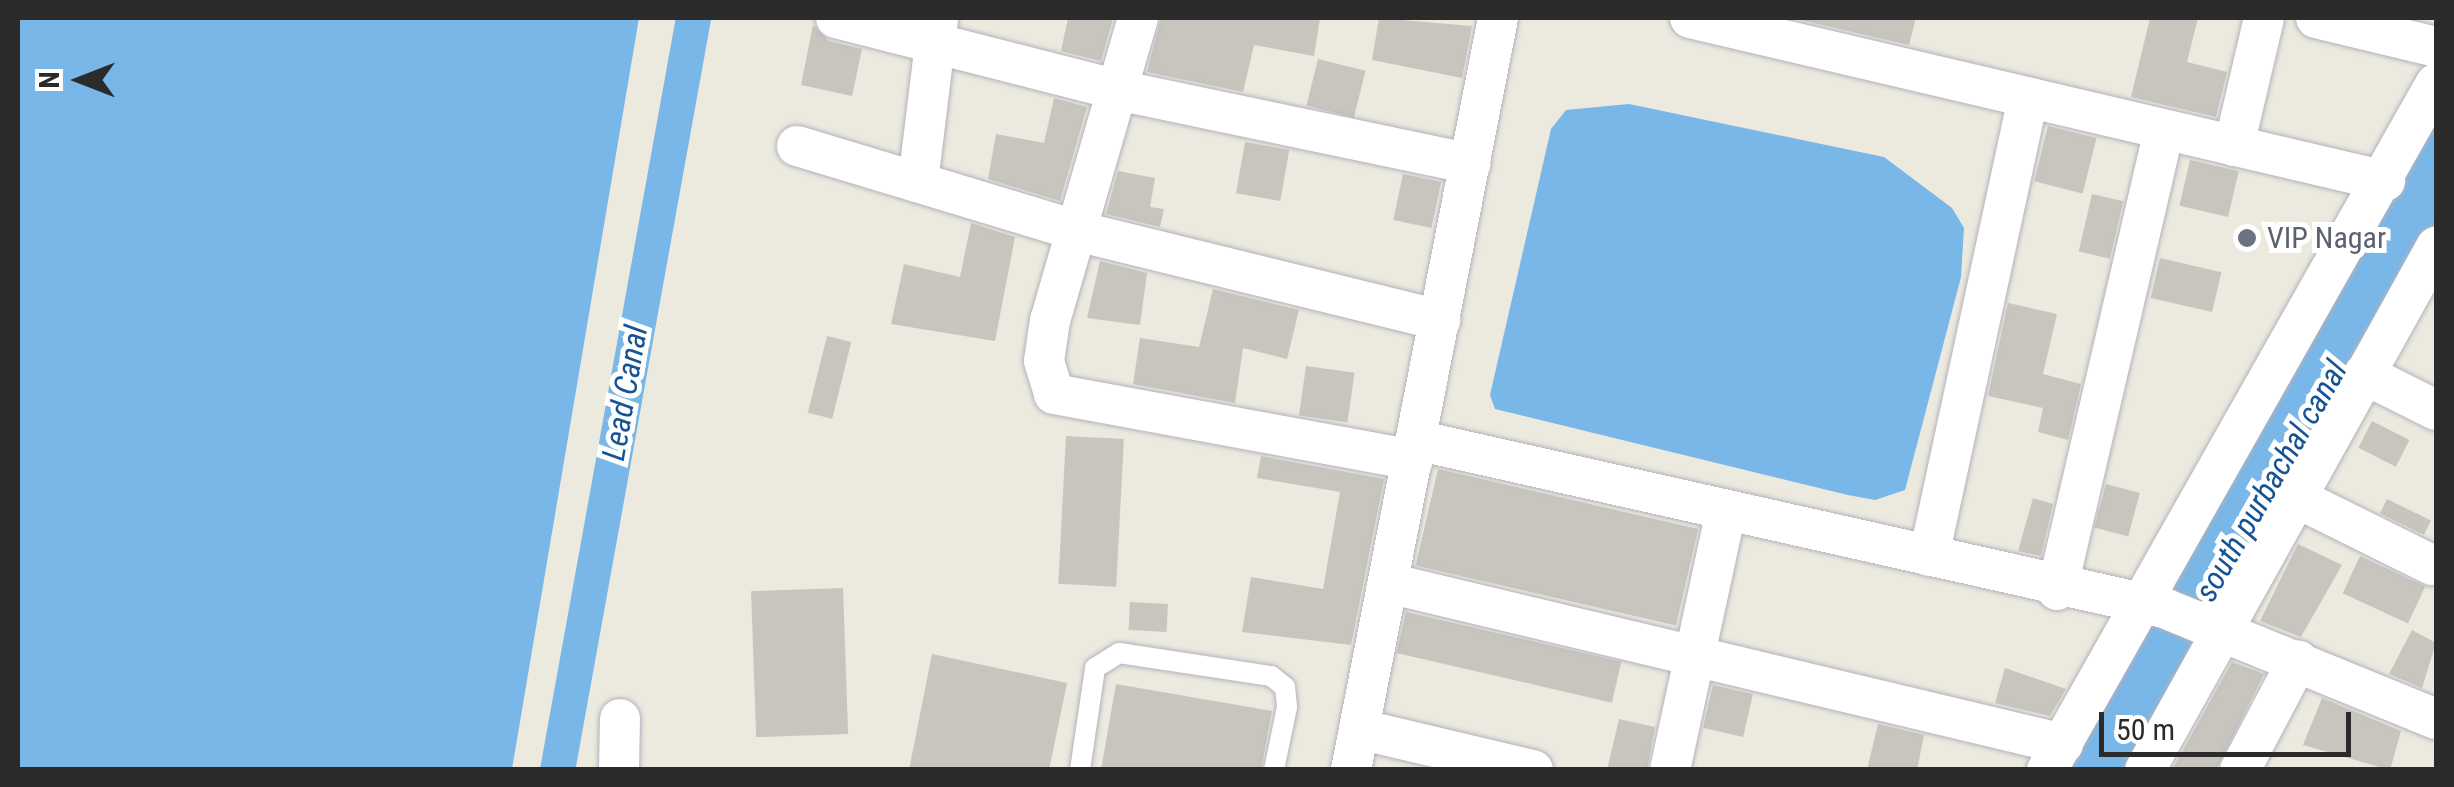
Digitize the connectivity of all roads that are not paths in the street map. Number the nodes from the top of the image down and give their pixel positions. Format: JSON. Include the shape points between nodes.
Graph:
{"nodes":[{"id":1,"x":836,"y":18,"type":"edge"},
{"id":2,"x":1138,"y":18,"type":"edge"},
{"id":3,"x":1498,"y":18,"type":"edge"},
{"id":4,"x":1690,"y":18,"type":"edge"},
{"id":5,"x":2264,"y":18,"type":"edge"},
{"id":6,"x":2316,"y":18,"type":"edge"},
{"id":7,"x":936,"y":30,"type":"edge"},
{"id":8,"x":1831,"y":34,"type":"edge"},
{"id":9,"x":2436,"y":47,"type":"edge"},
{"id":10,"x":2436,"y":83,"type":"edge"},
{"id":11,"x":1122,"y":91,"type":"junction"},
{"id":12,"x":2028,"y":98,"type":"junction"},
{"id":13,"x":2164,"y":130,"type":"junction"},
{"id":14,"x":797,"y":146,"type":"dead end"},
{"id":15,"x":2234,"y":146,"type":"junction"},
{"id":16,"x":1470,"y":164,"type":"junction"},
{"id":17,"x":2386,"y":181,"type":"junction"},
{"id":18,"x":918,"y":182,"type":"junction"},
{"id":19,"x":1081,"y":232,"type":"junction"},
{"id":20,"x":2434,"y":257,"type":"edge"},
{"id":21,"x":1440,"y":320,"type":"junction"},
{"id":22,"x":2364,"y":374,"type":"junction"},
{"id":23,"x":2436,"y":410,"type":"edge"},
{"id":24,"x":1414,"y":450,"type":"junction"},
{"id":25,"x":2295,"y":498,"type":"junction"},
{"id":26,"x":1726,"y":510,"type":"junction"},
{"id":27,"x":1929,"y":556,"type":"junction"},
{"id":28,"x":2435,"y":561,"type":"edge"},
{"id":29,"x":1388,"y":584,"type":"junction"},
{"id":30,"x":2058,"y":590,"type":"junction"},
{"id":31,"x":2154,"y":606,"type":"junction"},
{"id":32,"x":2215,"y":625,"type":"junction"},
{"id":33,"x":1694,"y":656,"type":"junction"},
{"id":34,"x":2298,"y":660,"type":"junction"},
{"id":35,"x":2436,"y":718,"type":"edge"},
{"id":36,"x":620,"y":719,"type":"dead end"},
{"id":37,"x":1359,"y":729,"type":"junction"},
{"id":38,"x":2055,"y":756,"type":"edge"},
{"id":39,"x":619,"y":770,"type":"edge"},
{"id":40,"x":1080,"y":770,"type":"edge"},
{"id":41,"x":1274,"y":770,"type":"edge"},
{"id":42,"x":1351,"y":770,"type":"edge"},
{"id":43,"x":1533,"y":770,"type":"edge"},
{"id":44,"x":1670,"y":770,"type":"edge"},
{"id":45,"x":2145,"y":770,"type":"edge"},
{"id":46,"x":2240,"y":770,"type":"edge"}],
"edges":[{"from":1,"to":7,"type":"street"},
{"from":2,"to":11,"type":"street"},
{"from":3,"to":16,"type":"street"},
{"from":4,"to":8,"type":"street"},
{"from":5,"to":15,"type":"street"},
{"from":6,"to":9,"type":"street"},
{"from":7,"to":11,"type":"street"},
{"from":7,"to":18,"type":"street"},
{"from":8,"to":12,"type":"street"},
{"from":10,"to":17,"type":"street"},
{"from":11,"to":16,"type":"street"},
{"from":11,"to":19,"type":"street"},
{"from":12,"to":13,"type":"street"},
{"from":12,"to":27,"type":"street"},
{"from":13,"to":15,"type":"street"},
{"from":13,"to":30,"type":"street"},
{"from":14,"to":18,"type":"street"},
{"from":15,"to":17,"type":"street"},
{"from":16,"to":21,"type":"street"},
{"from":17,"to":31,"type":"street"},
{"from":18,"to":19,"type":"street"},
{"from":19,"to":21,"type":"street"},
{"from":19,"to":24,"type":"street","via":[[1050,320],[1044,361],[1054,394]]},
{"from":20,"to":22,"type":"street"},
{"from":21,"to":24,"type":"street"},
{"from":22,"to":23,"type":"street"},
{"from":22,"to":25,"type":"street"},
{"from":24,"to":26,"type":"street"},
{"from":24,"to":29,"type":"street"},
{"from":25,"to":28,"type":"street"},
{"from":25,"to":32,"type":"street"},
{"from":26,"to":27,"type":"street"},
{"from":26,"to":33,"type":"street"},
{"from":27,"to":30,"type":"street"},
{"from":29,"to":33,"type":"street"},
{"from":29,"to":37,"type":"street"},
{"from":30,"to":31,"type":"street"},
{"from":31,"to":32,"type":"street"},
{"from":31,"to":38,"type":"street"},
{"from":32,"to":34,"type":"street"},
{"from":32,"to":45,"type":"street"},
{"from":33,"to":38,"type":"street"},
{"from":33,"to":44,"type":"street"},
{"from":34,"to":35,"type":"street"},
{"from":34,"to":46,"type":"street"},
{"from":36,"to":39,"type":"street"},
{"from":37,"to":42,"type":"street"},
{"from":37,"to":43,"type":"street"},
{"from":40,"to":41,"type":"lane","via":[[1095,668],[1119,653],[1270,676],[1285,687]]}]}
